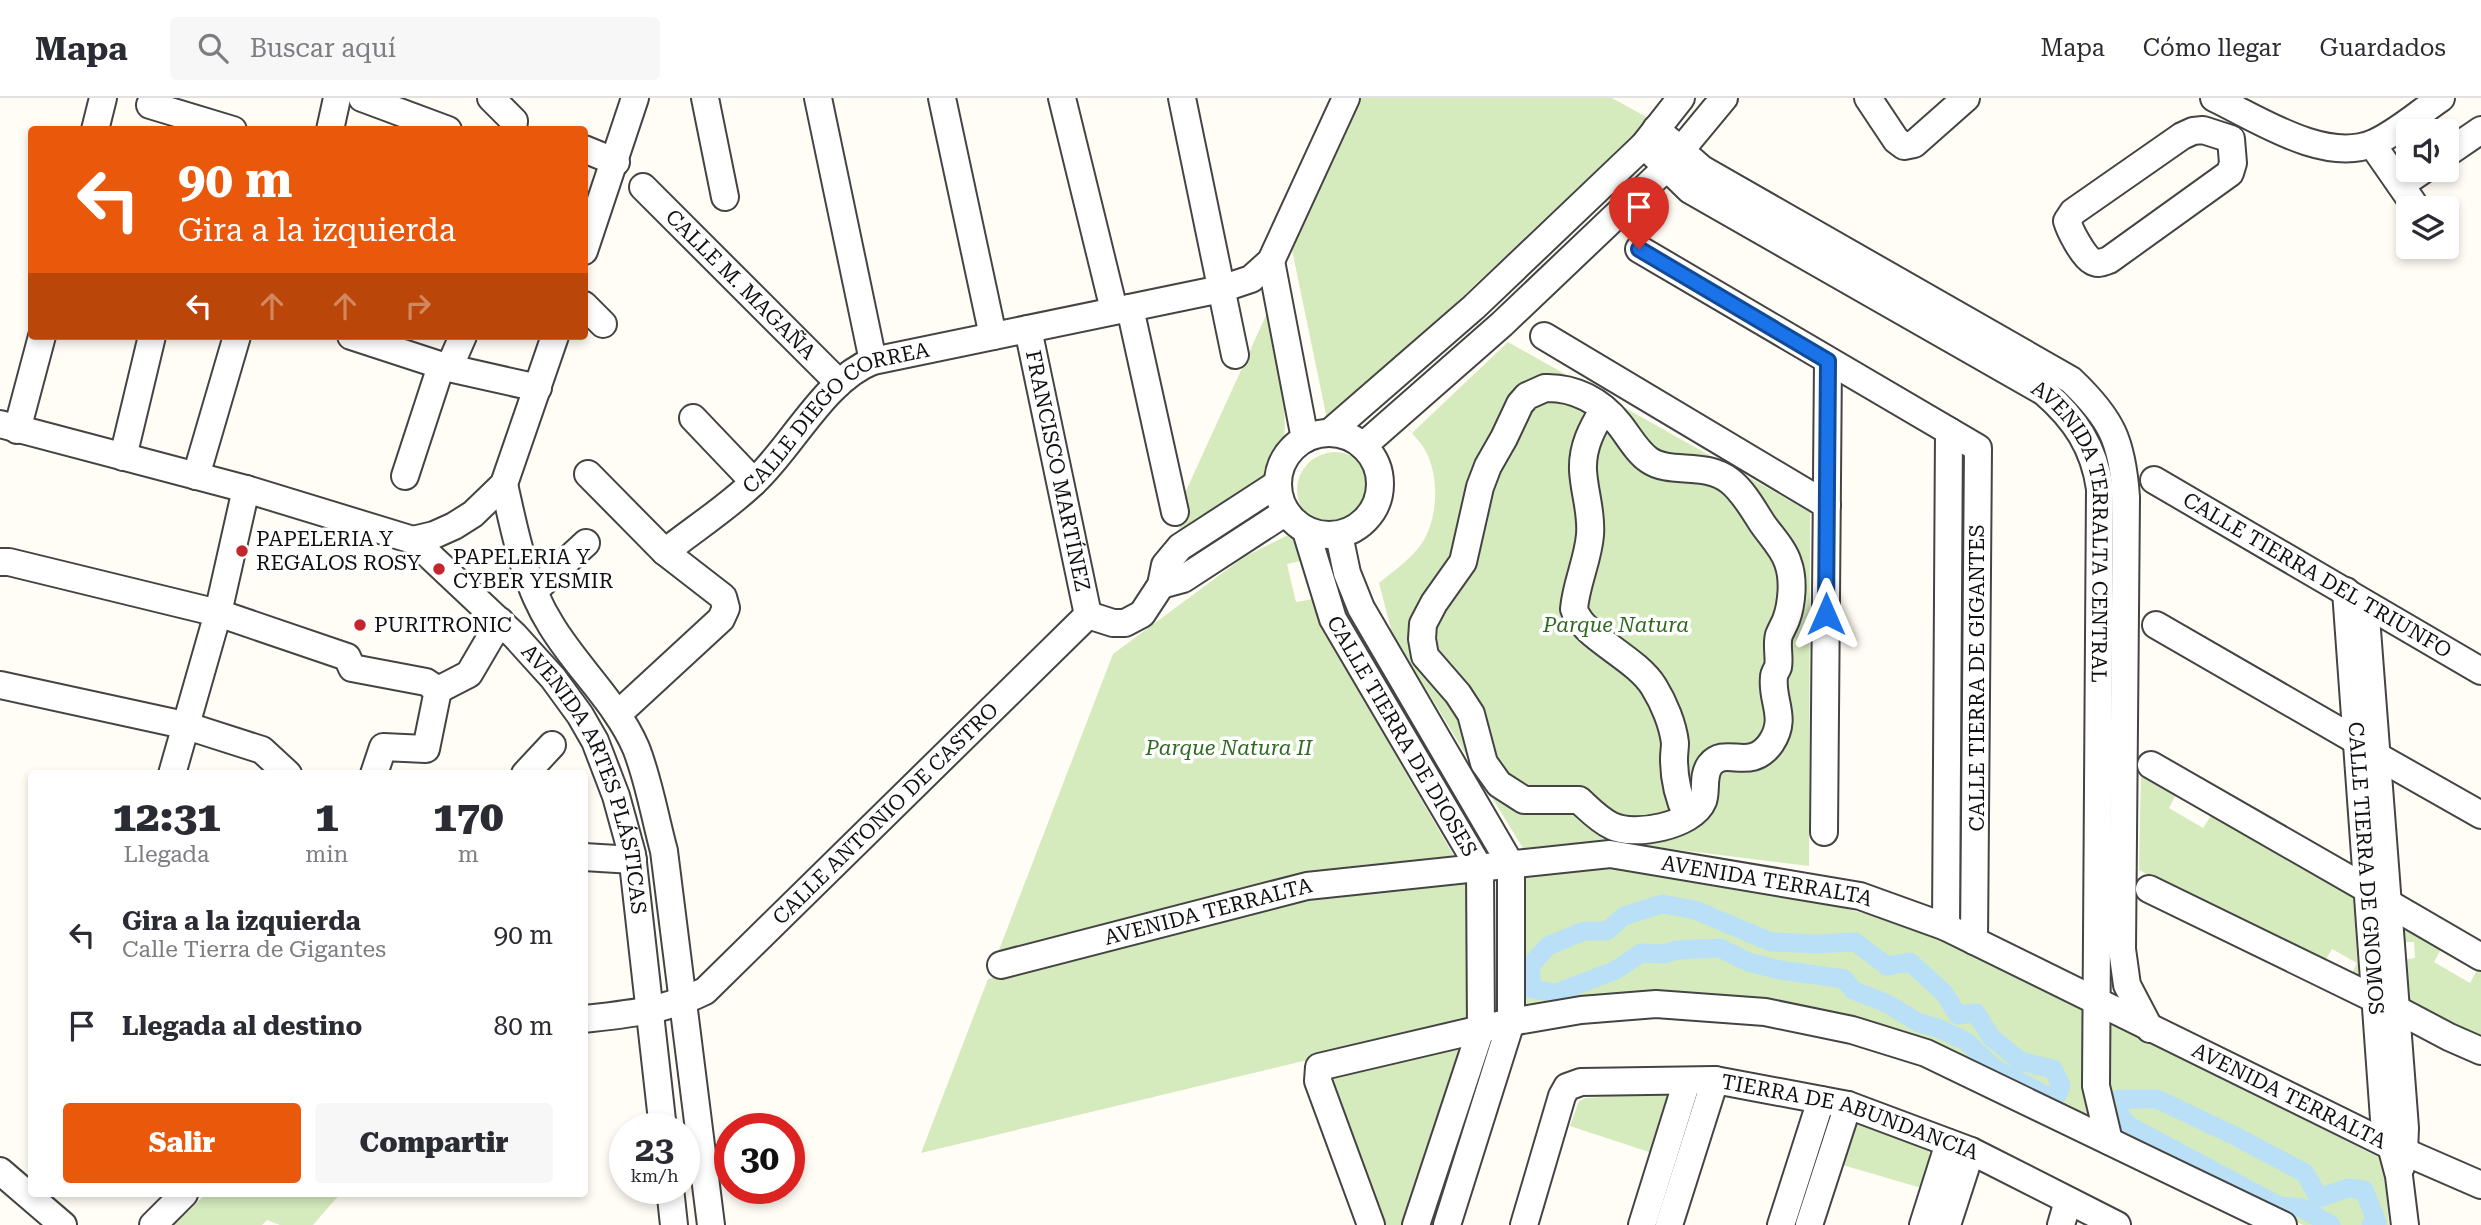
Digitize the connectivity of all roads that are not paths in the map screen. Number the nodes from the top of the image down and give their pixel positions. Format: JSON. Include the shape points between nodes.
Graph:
{"nodes":[{"id":1,"x":103,"y":98,"type":"edge"},
{"id":2,"x":337,"y":98,"type":"edge"},
{"id":3,"x":362,"y":98,"type":"edge"},
{"id":4,"x":491,"y":98,"type":"edge"},
{"id":5,"x":635,"y":98,"type":"edge"},
{"id":6,"x":705,"y":98,"type":"edge"},
{"id":7,"x":818,"y":98,"type":"edge"},
{"id":8,"x":942,"y":98,"type":"edge"},
{"id":9,"x":1062,"y":98,"type":"edge"},
{"id":10,"x":1182,"y":98,"type":"edge"},
{"id":11,"x":1346,"y":98,"type":"edge"},
{"id":12,"x":1681,"y":98,"type":"edge"},
{"id":13,"x":1724,"y":98,"type":"edge"},
{"id":14,"x":1868,"y":98,"type":"edge"},
{"id":15,"x":1966,"y":98,"type":"edge"},
{"id":16,"x":2214,"y":98,"type":"edge"},
{"id":17,"x":2441,"y":98,"type":"edge"},
{"id":18,"x":147,"y":111,"type":"edge"},
{"id":19,"x":2249,"y":115,"type":"junction"},
{"id":20,"x":96,"y":126,"type":"edge"},
{"id":21,"x":215,"y":126,"type":"edge"},
{"id":22,"x":331,"y":126,"type":"edge"},
{"id":23,"x":437,"y":126,"type":"edge"},
{"id":24,"x":520,"y":126,"type":"edge"},
{"id":25,"x":2481,"y":130,"type":"edge"},
{"id":26,"x":1650,"y":137,"type":"junction"},
{"id":27,"x":2231,"y":139,"type":"junction"},
{"id":28,"x":2372,"y":144,"type":"junction"},
{"id":29,"x":2459,"y":145,"type":"edge"},
{"id":30,"x":588,"y":151,"type":"edge"},
{"id":31,"x":1673,"y":160,"type":"junction"},
{"id":32,"x":616,"y":162,"type":"junction"},
{"id":33,"x":2396,"y":178,"type":"edge"},
{"id":34,"x":2399,"y":182,"type":"edge"},
{"id":35,"x":2415,"y":182,"type":"edge"},
{"id":36,"x":643,"y":187,"type":"dead end"},
{"id":37,"x":725,"y":197,"type":"dead end"},
{"id":38,"x":588,"y":240,"type":"edge"},
{"id":39,"x":1639,"y":249,"type":"dead end"},
{"id":40,"x":1271,"y":261,"type":"junction"},
{"id":41,"x":1222,"y":289,"type":"junction"},
{"id":42,"x":1474,"y":307,"type":"junction"},
{"id":43,"x":1122,"y":309,"type":"junction"},
{"id":44,"x":1502,"y":324,"type":"junction"},
{"id":45,"x":1954,"y":326,"type":"junction"},
{"id":46,"x":1028,"y":329,"type":"junction"},
{"id":47,"x":993,"y":336,"type":"junction"},
{"id":48,"x":1544,"y":336,"type":"dead end"},
{"id":49,"x":41,"y":340,"type":"edge"},
{"id":50,"x":151,"y":340,"type":"edge"},
{"id":51,"x":236,"y":340,"type":"edge"},
{"id":52,"x":363,"y":340,"type":"edge"},
{"id":53,"x":461,"y":340,"type":"edge"},
{"id":54,"x":554,"y":340,"type":"edge"},
{"id":55,"x":1235,"y":355,"type":"dead end"},
{"id":56,"x":873,"y":361,"type":"junction"},
{"id":57,"x":1828,"y":361,"type":"junction"},
{"id":58,"x":445,"y":367,"type":"junction"},
{"id":59,"x":839,"y":383,"type":"junction"},
{"id":60,"x":538,"y":388,"type":"junction"},
{"id":61,"x":1604,"y":409,"type":"junction"},
{"id":62,"x":693,"y":418,"type":"dead end"},
{"id":63,"x":9,"y":427,"type":"edge"},
{"id":64,"x":1949,"y":431,"type":"junction"},
{"id":65,"x":1317,"y":436,"type":"junction"},
{"id":66,"x":1363,"y":446,"type":"junction"},
{"id":67,"x":123,"y":457,"type":"junction"},
{"id":68,"x":588,"y":474,"type":"dead end"},
{"id":69,"x":196,"y":476,"type":"junction"},
{"id":70,"x":405,"y":476,"type":"dead end"},
{"id":71,"x":2154,"y":480,"type":"dead end"},
{"id":72,"x":754,"y":482,"type":"junction"},
{"id":73,"x":504,"y":484,"type":"junction"},
{"id":74,"x":1277,"y":484,"type":"junction"},
{"id":75,"x":246,"y":489,"type":"junction"},
{"id":76,"x":1826,"y":505,"type":"junction"},
{"id":77,"x":1175,"y":512,"type":"dead end"},
{"id":78,"x":1286,"y":512,"type":"junction"},
{"id":79,"x":1306,"y":531,"type":"junction"},
{"id":80,"x":1339,"y":535,"type":"junction"},
{"id":81,"x":413,"y":540,"type":"junction"},
{"id":82,"x":586,"y":543,"type":"dead end"},
{"id":83,"x":665,"y":552,"type":"junction"},
{"id":84,"x":0,"y":562,"type":"edge"},
{"id":85,"x":1161,"y":585,"type":"junction"},
{"id":86,"x":534,"y":591,"type":"junction"},
{"id":87,"x":2355,"y":597,"type":"junction"},
{"id":88,"x":218,"y":613,"type":"junction"},
{"id":89,"x":1088,"y":615,"type":"junction"},
{"id":90,"x":500,"y":621,"type":"junction"},
{"id":91,"x":2156,"y":625,"type":"dead end"},
{"id":92,"x":2481,"y":671,"type":"edge"},
{"id":93,"x":0,"y":685,"type":"edge"},
{"id":94,"x":438,"y":690,"type":"junction"},
{"id":95,"x":618,"y":714,"type":"junction"},
{"id":96,"x":184,"y":725,"type":"junction"},
{"id":97,"x":565,"y":731,"type":"junction"},
{"id":98,"x":2367,"y":748,"type":"junction"},
{"id":99,"x":2151,"y":765,"type":"dead end"},
{"id":100,"x":173,"y":770,"type":"edge"},
{"id":101,"x":284,"y":770,"type":"edge"},
{"id":102,"x":375,"y":770,"type":"edge"},
{"id":103,"x":529,"y":770,"type":"edge"},
{"id":104,"x":1687,"y":816,"type":"junction"},
{"id":105,"x":2481,"y":816,"type":"edge"},
{"id":106,"x":1824,"y":832,"type":"dead end"},
{"id":107,"x":588,"y":858,"type":"edge"},
{"id":108,"x":633,"y":860,"type":"junction"},
{"id":109,"x":1511,"y":865,"type":"junction"},
{"id":110,"x":1480,"y":869,"type":"junction"},
{"id":111,"x":2149,"y":889,"type":"dead end"},
{"id":112,"x":2378,"y":896,"type":"junction"},
{"id":113,"x":1946,"y":927,"type":"junction"},
{"id":114,"x":1974,"y":941,"type":"junction"},
{"id":115,"x":2481,"y":957,"type":"edge"},
{"id":116,"x":1001,"y":965,"type":"dead end"},
{"id":117,"x":2096,"y":1002,"type":"junction"},
{"id":118,"x":682,"y":1003,"type":"junction"},
{"id":119,"x":2386,"y":1004,"type":"junction"},
{"id":120,"x":651,"y":1011,"type":"junction"},
{"id":121,"x":588,"y":1019,"type":"edge"},
{"id":122,"x":1511,"y":1022,"type":"junction"},
{"id":123,"x":1481,"y":1029,"type":"junction"},
{"id":124,"x":2150,"y":1029,"type":"junction"},
{"id":125,"x":2481,"y":1051,"type":"edge"},
{"id":126,"x":1715,"y":1080,"type":"junction"},
{"id":127,"x":1688,"y":1081,"type":"junction"},
{"id":128,"x":1821,"y":1100,"type":"junction"},
{"id":129,"x":1847,"y":1105,"type":"junction"},
{"id":130,"x":661,"y":1113,"type":"edge"},
{"id":131,"x":2109,"y":1142,"type":"junction"},
{"id":132,"x":1960,"y":1147,"type":"junction"},
{"id":133,"x":2398,"y":1158,"type":"junction"},
{"id":134,"x":0,"y":1171,"type":"edge"},
{"id":135,"x":2481,"y":1185,"type":"edge"},
{"id":136,"x":28,"y":1195,"type":"edge"},
{"id":137,"x":30,"y":1197,"type":"edge"},
{"id":138,"x":181,"y":1197,"type":"edge"},
{"id":139,"x":672,"y":1204,"type":"edge"},
{"id":140,"x":2076,"y":1216,"type":"edge"},
{"id":141,"x":63,"y":1225,"type":"edge"},
{"id":142,"x":153,"y":1225,"type":"edge"},
{"id":143,"x":674,"y":1225,"type":"edge"},
{"id":144,"x":711,"y":1225,"type":"edge"},
{"id":145,"x":1371,"y":1225,"type":"edge"},
{"id":146,"x":1416,"y":1225,"type":"edge"},
{"id":147,"x":1447,"y":1225,"type":"edge"},
{"id":148,"x":1524,"y":1225,"type":"edge"},
{"id":149,"x":1642,"y":1225,"type":"edge"},
{"id":150,"x":1669,"y":1225,"type":"edge"},
{"id":151,"x":1782,"y":1225,"type":"edge"},
{"id":152,"x":1809,"y":1225,"type":"edge"},
{"id":153,"x":1923,"y":1225,"type":"edge"},
{"id":154,"x":1947,"y":1225,"type":"edge"},
{"id":155,"x":2116,"y":1225,"type":"edge"},
{"id":156,"x":2283,"y":1225,"type":"edge"},
{"id":157,"x":2405,"y":1225,"type":"edge"}],
"edges":[{"from":1,"to":20,"type":"street"},
{"from":2,"to":22,"type":"street"},
{"from":3,"to":23,"type":"street"},
{"from":4,"to":24,"type":"street"},
{"from":5,"to":32,"type":"street"},
{"from":6,"to":37,"type":"street"},
{"from":7,"to":56,"type":"street"},
{"from":8,"to":47,"type":"street"},
{"from":9,"to":43,"type":"street"},
{"from":10,"to":41,"type":"street"},
{"from":11,"to":40,"type":"street"},
{"from":12,"to":26,"type":"street"},
{"from":13,"to":31,"type":"street"},
{"from":14,"to":15,"type":"street","via":[[1904,146],[1914,144]]},
{"from":16,"to":19,"type":"street"},
{"from":17,"to":28,"type":"street"},
{"from":18,"to":21,"type":"street"},
{"from":19,"to":27,"type":"street"},
{"from":19,"to":28,"type":"street","via":[[2313,145],[2339,149]]},
{"from":25,"to":29,"type":"street"},
{"from":26,"to":31,"type":"street","name":"AVENIDA TERRALTA CENTRAL"},
{"from":26,"to":42,"type":"street"},
{"from":27,"to":27,"type":"street","via":[[2203,130],[2182,136],[2073,212],[2067,221],[2070,230],[2090,261],[2109,260],[2222,181],[2233,163]]},
{"from":28,"to":33,"type":"street"},
{"from":30,"to":32,"type":"street"},
{"from":31,"to":44,"type":"street"},
{"from":31,"to":45,"type":"street","name":"AVENIDA TERRALTA CENTRAL","via":[[1690,190]]},
{"from":32,"to":38,"type":"street"},
{"from":34,"to":35,"type":"street","via":[[2407,194]]},
{"from":36,"to":59,"type":"street","name":"CALLE M. MAGAÑA"},
{"from":39,"to":57,"type":"street","name":"CALLE TIERRA DE GIGANTES"},
{"from":40,"to":41,"type":"street","name":"CALLE DIEGO CORREA","via":[[1251,279]]},
{"from":40,"to":65,"type":"street"},
{"from":41,"to":43,"type":"street","name":"CALLE DIEGO CORREA"},
{"from":41,"to":55,"type":"street"},
{"from":42,"to":44,"type":"street"},
{"from":42,"to":65,"type":"street"},
{"from":43,"to":46,"type":"street","name":"CALLE DIEGO CORREA"},
{"from":43,"to":77,"type":"street"},
{"from":44,"to":66,"type":"street"},
{"from":45,"to":117,"type":"street","name":"AVENIDA TERRALTA CENTRAL","via":[[2063,409],[2082,433],[2098,475]]},
{"from":45,"to":124,"type":"street","name":"AVENIDA TERRALTA CENTRAL","via":[[2071,380],[2115,433],[2126,497],[2122,949],[2127,985]]},
{"from":46,"to":47,"type":"street","name":"CALLE DIEGO CORREA"},
{"from":46,"to":89,"type":"street","name":"FRANCISCO MARTÍNEZ"},
{"from":47,"to":56,"type":"street","name":"CALLE DIEGO CORREA"},
{"from":48,"to":76,"type":"street"},
{"from":49,"to":63,"type":"street"},
{"from":50,"to":67,"type":"street"},
{"from":51,"to":69,"type":"street"},
{"from":52,"to":58,"type":"street"},
{"from":53,"to":58,"type":"street"},
{"from":54,"to":60,"type":"street"},
{"from":56,"to":59,"type":"street","name":"CALLE DIEGO CORREA"},
{"from":57,"to":64,"type":"street","name":"CALLE TIERRA DE GIGANTES"},
{"from":57,"to":76,"type":"street"},
{"from":58,"to":60,"type":"street"},
{"from":58,"to":70,"type":"street"},
{"from":59,"to":72,"type":"street","name":"CALLE DIEGO CORREA"},
{"from":60,"to":73,"type":"street"},
{"from":61,"to":104,"type":"street","via":[[1584,454],[1591,523],[1574,609],[1584,627],[1627,657],[1654,687],[1671,725],[1677,796]]},
{"from":61,"to":104,"type":"street","via":[[1646,459],[1658,466],[1694,467],[1729,480],[1789,564],[1790,606],[1779,636],[1774,676],[1778,727],[1759,755],[1712,762],[1703,800]]},
{"from":61,"to":104,"type":"street","via":[[1579,393],[1554,388],[1536,391],[1520,404],[1483,476],[1463,562],[1423,624],[1425,656],[1471,714],[1484,763],[1514,796],[1579,800],[1614,828],[1641,831],[1666,827]]},
{"from":62,"to":72,"type":"street"},
{"from":63,"to":67,"type":"street"},
{"from":64,"to":113,"type":"street","name":"CALLE TIERRA DE GIGANTES"},
{"from":64,"to":114,"type":"street","name":"CALLE TIERRA DE GIGANTES","via":[[1979,448]]},
{"from":65,"to":66,"type":"street","via":[[1347,436]]},
{"from":65,"to":74,"type":"street","via":[[1290,450]]},
{"from":66,"to":80,"type":"street","via":[[1380,479],[1378,498],[1357,528]]},
{"from":67,"to":69,"type":"street"},
{"from":68,"to":83,"type":"street"},
{"from":69,"to":75,"type":"street"},
{"from":71,"to":87,"type":"street","name":"CALLE TIERRA DEL TRIUNFO"},
{"from":72,"to":83,"type":"street","name":"CALLE DIEGO CORREA"},
{"from":73,"to":81,"type":"street","via":[[473,514],[434,535]]},
{"from":73,"to":86,"type":"street","name":"AVENIDA ARTES PLÁSTICAS","via":[[515,537]]},
{"from":74,"to":78,"type":"street"},
{"from":74,"to":85,"type":"street","via":[[1180,547],[1165,565]]},
{"from":75,"to":81,"type":"street"},
{"from":75,"to":88,"type":"street"},
{"from":76,"to":106,"type":"street"},
{"from":78,"to":79,"type":"street"},
{"from":78,"to":85,"type":"street","via":[[1183,579]]},
{"from":79,"to":80,"type":"street"},
{"from":79,"to":110,"type":"street","name":"CALLE TIERRA DE DIOSES","via":[[1333,619]]},
{"from":80,"to":109,"type":"street","name":"CALLE TIERRA DE DIOSES","via":[[1361,608]]},
{"from":81,"to":90,"type":"street","name":"AVENIDA ARTES PLÁSTICAS"},
{"from":82,"to":86,"type":"street"},
{"from":83,"to":95,"type":"street","via":[[723,597],[726,608],[721,619]]},
{"from":84,"to":88,"type":"street"},
{"from":85,"to":89,"type":"street","via":[[1142,614],[1125,623]]},
{"from":86,"to":95,"type":"street","name":"AVENIDA ARTES PLÁSTICAS","via":[[551,626]]},
{"from":87,"to":92,"type":"street","name":"CALLE TIERRA DEL TRIUNFO"},
{"from":87,"to":98,"type":"street","name":"CALLE TIERRA DE GNOMOS"},
{"from":88,"to":94,"type":"street","via":[[346,657],[352,668],[426,682]]},
{"from":88,"to":96,"type":"street"},
{"from":89,"to":118,"type":"street","name":"CALLE ANTONIO DE CASTRO","via":[[723,974]]},
{"from":90,"to":94,"type":"street","via":[[469,674]]},
{"from":90,"to":97,"type":"street","name":"AVENIDA ARTES PLÁSTICAS","via":[[553,678]]},
{"from":91,"to":98,"type":"street"},
{"from":93,"to":96,"type":"street"},
{"from":94,"to":102,"type":"street","via":[[426,749],[383,747]]},
{"from":95,"to":118,"type":"street","name":"AVENIDA ARTES PLÁSTICAS","via":[[636,749],[664,852]]},
{"from":96,"to":100,"type":"street"},
{"from":96,"to":101,"type":"street","via":[[262,750]]},
{"from":97,"to":103,"type":"street"},
{"from":97,"to":108,"type":"street","name":"AVENIDA ARTES PLÁSTICAS","via":[[595,741]]},
{"from":98,"to":105,"type":"street"},
{"from":98,"to":112,"type":"street","name":"CALLE TIERRA DE GNOMOS"},
{"from":99,"to":112,"type":"street"},
{"from":107,"to":108,"type":"street"},
{"from":108,"to":120,"type":"street","name":"AVENIDA ARTES PLÁSTICAS"},
{"from":109,"to":110,"type":"street","name":"AVENIDA TERRALTA"},
{"from":109,"to":113,"type":"street","name":"AVENIDA TERRALTA","via":[[1610,854],[1860,896]]},
{"from":109,"to":122,"type":"street"},
{"from":110,"to":116,"type":"street","name":"AVENIDA TERRALTA","via":[[1307,886]]},
{"from":110,"to":123,"type":"street","name":"CALLE TIERRA DE DIOSES"},
{"from":111,"to":119,"type":"street"},
{"from":112,"to":115,"type":"street"},
{"from":112,"to":119,"type":"street","name":"CALLE TIERRA DE GNOMOS"},
{"from":113,"to":114,"type":"street","name":"AVENIDA TERRALTA"},
{"from":114,"to":117,"type":"street","name":"AVENIDA TERRALTA"},
{"from":117,"to":124,"type":"street","name":"AVENIDA TERRALTA"},
{"from":117,"to":131,"type":"street","name":"AVENIDA TERRALTA CENTRAL","via":[[2096,1086]]},
{"from":118,"to":120,"type":"street","name":"CALLE ANTONIO DE CASTRO"},
{"from":118,"to":144,"type":"street","name":"AVENIDA ARTES PLÁSTICAS"},
{"from":119,"to":125,"type":"street"},
{"from":119,"to":133,"type":"street","name":"CALLE TIERRA DE GNOMOS","via":[[2384,1119]]},
{"from":120,"to":121,"type":"street","name":"CALLE ANTONIO DE CASTRO"},
{"from":120,"to":130,"type":"street","name":"AVENIDA ARTES PLÁSTICAS"},
{"from":122,"to":123,"type":"street"},
{"from":122,"to":131,"type":"street","via":[[1656,1004],[1765,1012],[1852,1030],[1926,1053]]},
{"from":122,"to":147,"type":"street"},
{"from":123,"to":145,"type":"street","via":[[1319,1067],[1318,1081]]},
{"from":123,"to":146,"type":"street","name":"CALLE TIERRA DE DIOSES"},
{"from":124,"to":133,"type":"street","name":"AVENIDA TERRALTA"},
{"from":126,"to":127,"type":"street","name":"TIERRA DE ABUNDANCIA"},
{"from":126,"to":128,"type":"street","name":"TIERRA DE ABUNDANCIA"},
{"from":126,"to":150,"type":"street"},
{"from":127,"to":148,"type":"street","name":"TIERRA DE ABUNDANCIA","via":[[1581,1082],[1567,1087]]},
{"from":127,"to":149,"type":"street"},
{"from":128,"to":129,"type":"street","name":"TIERRA DE ABUNDANCIA"},
{"from":128,"to":151,"type":"street"},
{"from":129,"to":132,"type":"street","name":"TIERRA DE ABUNDANCIA"},
{"from":129,"to":152,"type":"street"},
{"from":131,"to":156,"type":"street"},
{"from":132,"to":140,"type":"street","name":"TIERRA DE ABUNDANCIA"},
{"from":132,"to":153,"type":"street"},
{"from":132,"to":154,"type":"street"},
{"from":133,"to":135,"type":"street","name":"AVENIDA TERRALTA"},
{"from":133,"to":157,"type":"street","name":"CALLE TIERRA DE GNOMOS"},
{"from":134,"to":136,"type":"street"},
{"from":137,"to":141,"type":"street"},
{"from":138,"to":142,"type":"street"},
{"from":139,"to":143,"type":"street"},
{"from":140,"to":155,"type":"street","name":"TIERRA DE ABUNDANCIA"}]}
